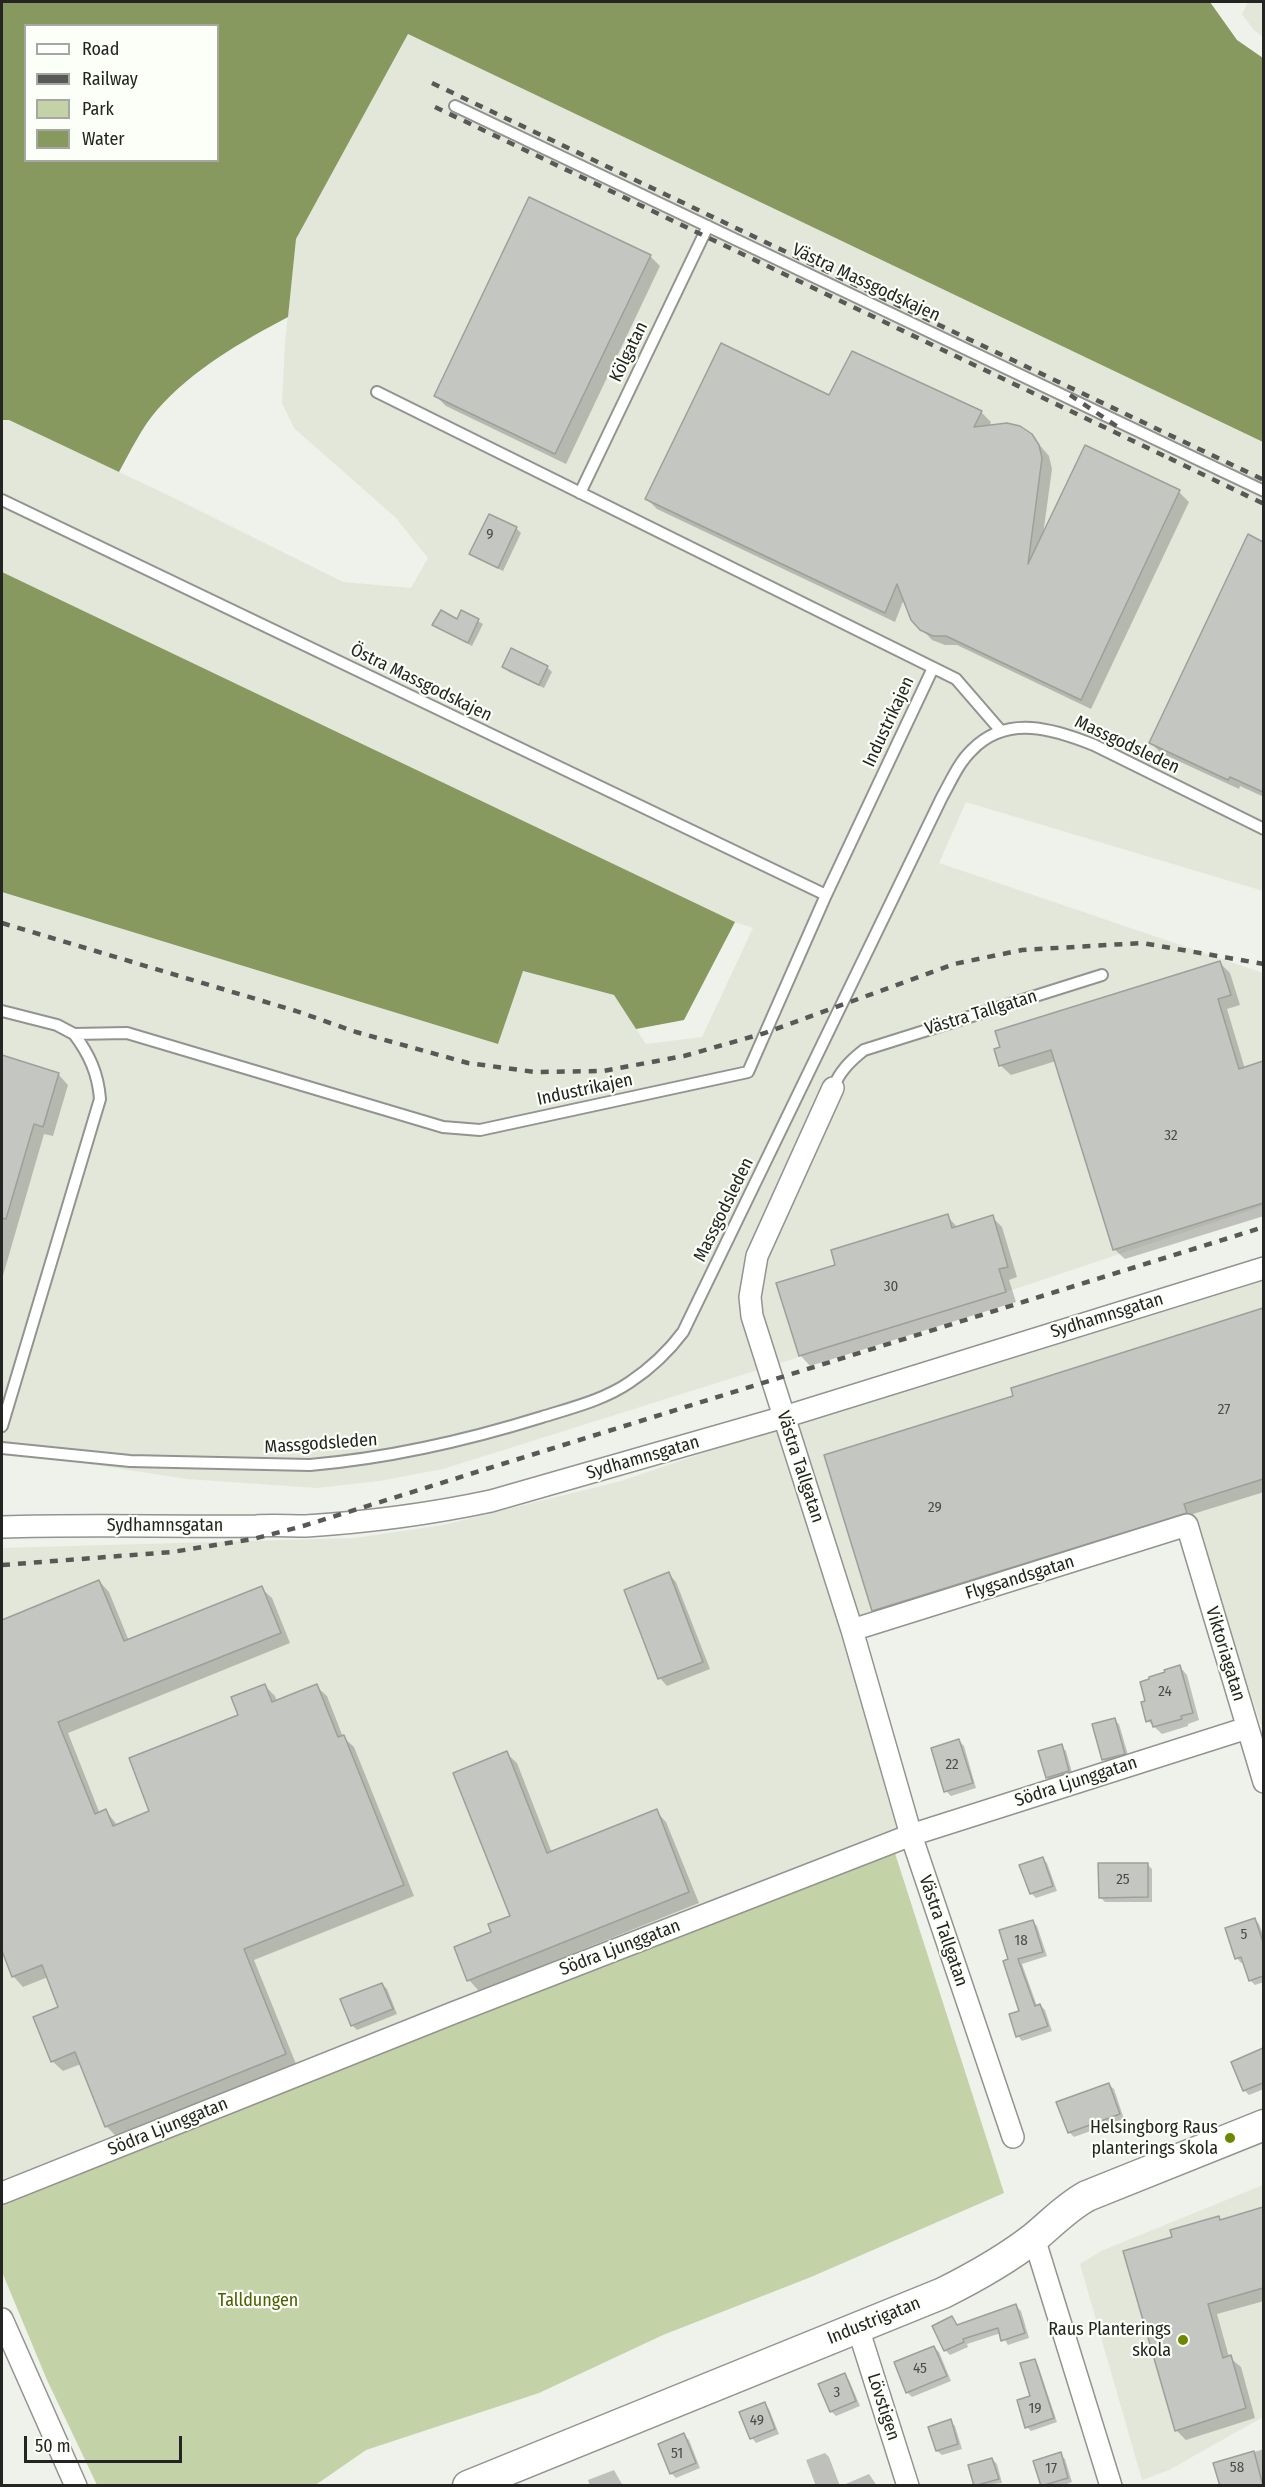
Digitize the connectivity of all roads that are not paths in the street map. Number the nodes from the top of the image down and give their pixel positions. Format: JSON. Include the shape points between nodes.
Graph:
{"nodes":[{"id":1,"x":455,"y":106,"type":"dead end"},
{"id":2,"x":708,"y":226,"type":"junction"},
{"id":3,"x":377,"y":392,"type":"dead end"},
{"id":4,"x":1263,"y":491,"type":"edge"},
{"id":5,"x":580,"y":493,"type":"junction"},
{"id":6,"x":2,"y":500,"type":"edge"},
{"id":7,"x":933,"y":668,"type":"junction"},
{"id":8,"x":1001,"y":731,"type":"junction"},
{"id":9,"x":1263,"y":829,"type":"edge"},
{"id":10,"x":826,"y":895,"type":"junction"},
{"id":11,"x":1102,"y":975,"type":"dead end"},
{"id":12,"x":2,"y":1011,"type":"edge"},
{"id":13,"x":74,"y":1034,"type":"junction"},
{"id":14,"x":833,"y":1088,"type":"joint"},
{"id":15,"x":1263,"y":1268,"type":"edge"},
{"id":16,"x":784,"y":1417,"type":"junction"},
{"id":17,"x":2,"y":1426,"type":"edge"},
{"id":18,"x":2,"y":1448,"type":"edge"},
{"id":19,"x":1187,"y":1525,"type":"joint"},
{"id":20,"x":2,"y":1527,"type":"edge"},
{"id":21,"x":852,"y":1630,"type":"junction"},
{"id":22,"x":1247,"y":1728,"type":"junction"},
{"id":23,"x":1263,"y":1782,"type":"edge"},
{"id":24,"x":910,"y":1835,"type":"junction"},
{"id":25,"x":1263,"y":2125,"type":"edge"},
{"id":26,"x":1013,"y":2137,"type":"dead end"},
{"id":27,"x":2,"y":2193,"type":"edge"},
{"id":28,"x":1034,"y":2238,"type":"junction"},
{"id":29,"x":2,"y":2319,"type":"edge"},
{"id":30,"x":858,"y":2328,"type":"junction"},
{"id":31,"x":76,"y":2485,"type":"edge"},
{"id":32,"x":468,"y":2486,"type":"edge"},
{"id":33,"x":908,"y":2486,"type":"edge"},
{"id":34,"x":1111,"y":2486,"type":"edge"}],
"edges":[{"from":1,"to":2,"type":"lane","name":"Västra Massgodskajen"},
{"from":2,"to":4,"type":"lane","name":"Västra Massgodskajen"},
{"from":2,"to":5,"type":"lane","name":"Kölgatan"},
{"from":3,"to":5,"type":"lane"},
{"from":5,"to":7,"type":"lane"},
{"from":6,"to":10,"type":"lane","name":"Östra Massgodskajen"},
{"from":7,"to":8,"type":"lane","via":[[956,679]]},
{"from":7,"to":10,"type":"lane","name":"Industrikajen"},
{"from":8,"to":9,"type":"lane","name":"Massgodsleden","via":[[1029,727],[1071,736]]},
{"from":8,"to":18,"type":"lane","name":"Massgodsleden","via":[[971,751],[942,797],[683,1332],[667,1353],[629,1383],[577,1406],[494,1432],[362,1460],[310,1465],[141,1462]]},
{"from":10,"to":13,"type":"lane","name":"Industrikajen","via":[[748,1072],[480,1130],[443,1127],[127,1033]]},
{"from":11,"to":14,"type":"lane","name":"Västra Tallgatan","via":[[864,1050],[839,1073]]},
{"from":12,"to":13,"type":"lane","name":"Industrikajen","via":[[57,1025]]},
{"from":13,"to":17,"type":"lane","via":[[92,1062],[100,1099]]},
{"from":14,"to":16,"type":"street","name":"Västra Tallgatan","via":[[757,1256],[751,1282],[752,1316]]},
{"from":15,"to":16,"type":"street","name":"Sydhamnsgatan"},
{"from":16,"to":20,"type":"street","name":"Sydhamnsgatan","via":[[446,1511],[303,1526]]},
{"from":16,"to":21,"type":"street","name":"Västra Tallgatan"},
{"from":19,"to":21,"type":"street","name":"Flygsandsgatan"},
{"from":19,"to":22,"type":"street","name":"Viktoriagatan"},
{"from":21,"to":24,"type":"street","name":"Västra Tallgatan"},
{"from":22,"to":23,"type":"street","name":"Viktoriagatan"},
{"from":22,"to":24,"type":"street","name":"Södra Ljunggatan"},
{"from":24,"to":26,"type":"street","name":"Västra Tallgatan"},
{"from":24,"to":27,"type":"street","name":"Södra Ljunggatan"},
{"from":25,"to":28,"type":"street","name":"Industrigatan","via":[[1087,2196],[1067,2208]]},
{"from":28,"to":30,"type":"street","name":"Industrigatan","via":[[979,2276]]},
{"from":28,"to":34,"type":"street"},
{"from":29,"to":31,"type":"street"},
{"from":30,"to":32,"type":"street","name":"Industrigatan"},
{"from":30,"to":33,"type":"street","name":"Lövstigen"}]}
